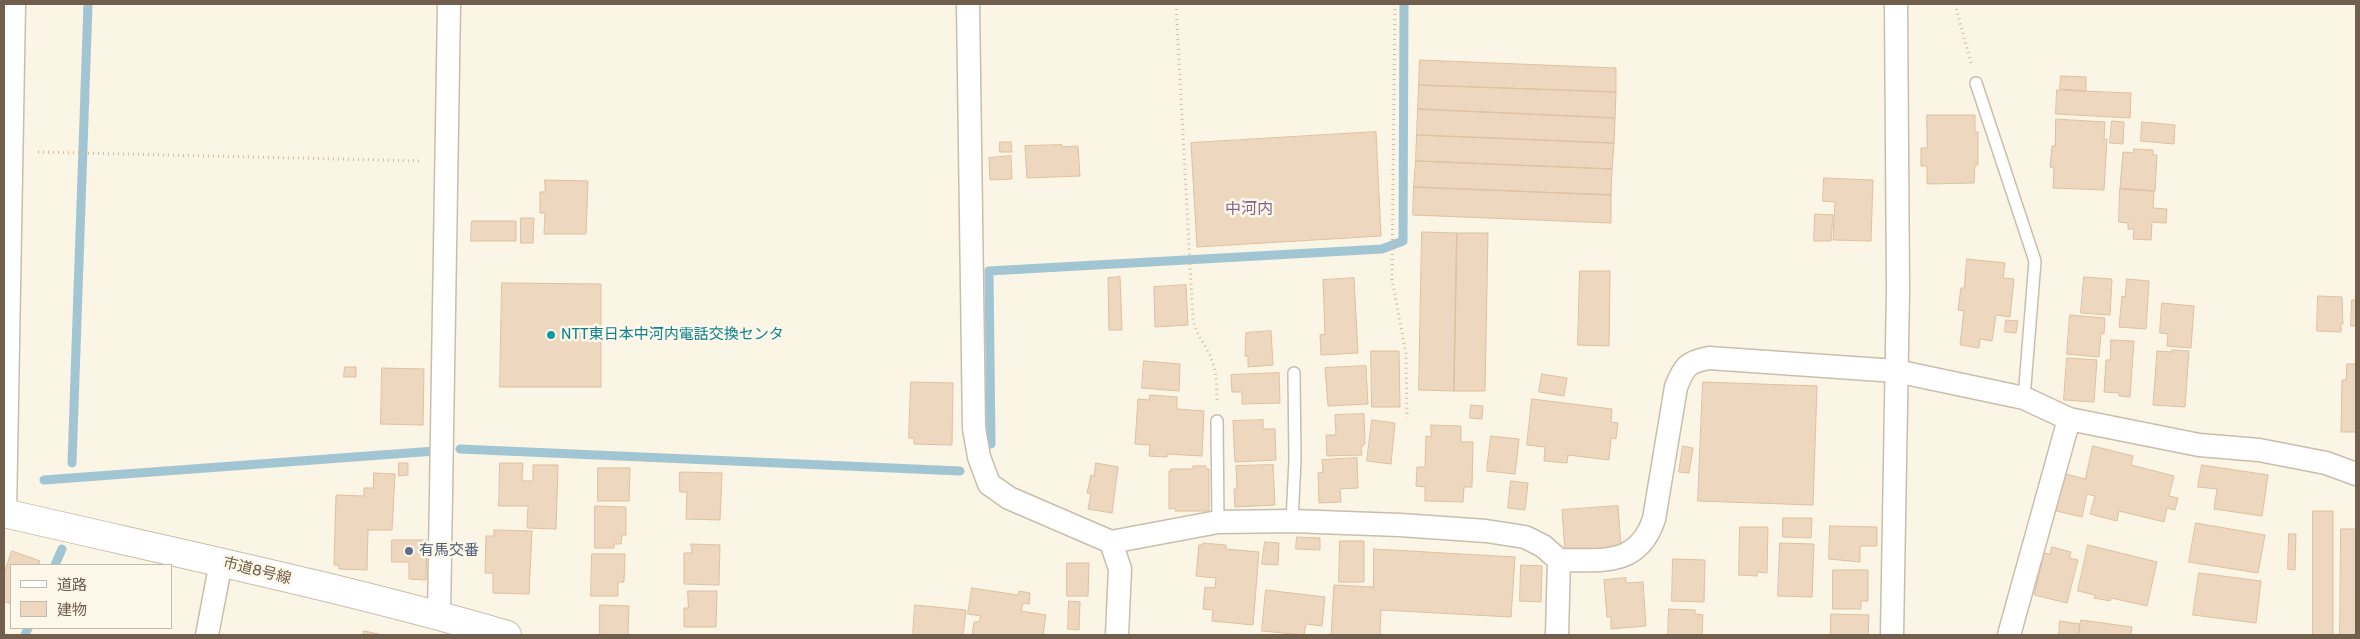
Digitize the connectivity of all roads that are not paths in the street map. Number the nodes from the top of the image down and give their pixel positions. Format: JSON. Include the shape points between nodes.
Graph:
{"nodes":[{"id":1,"x":14,"y":4,"type":"edge"},
{"id":2,"x":450,"y":4,"type":"edge"},
{"id":3,"x":968,"y":4,"type":"edge"},
{"id":4,"x":1896,"y":4,"type":"edge"},
{"id":5,"x":1976,"y":83,"type":"road end"},
{"id":6,"x":6,"y":269,"type":"edge"},
{"id":7,"x":1896,"y":371,"type":"junction"},
{"id":8,"x":1294,"y":373,"type":"dead end"},
{"id":9,"x":2024,"y":398,"type":"junction"},
{"id":10,"x":2069,"y":419,"type":"junction"},
{"id":11,"x":1217,"y":421,"type":"road end"},
{"id":12,"x":2356,"y":474,"type":"edge"},
{"id":13,"x":5,"y":513,"type":"edge"},
{"id":14,"x":1292,"y":521,"type":"junction"},
{"id":15,"x":1218,"y":522,"type":"junction"},
{"id":16,"x":1111,"y":542,"type":"junction"},
{"id":17,"x":1559,"y":560,"type":"junction"},
{"id":18,"x":221,"y":562,"type":"junction"},
{"id":19,"x":439,"y":615,"type":"junction"},
{"id":20,"x":207,"y":635,"type":"edge"},
{"id":21,"x":508,"y":635,"type":"edge"},
{"id":22,"x":1117,"y":635,"type":"edge"},
{"id":23,"x":1557,"y":635,"type":"edge"},
{"id":24,"x":1892,"y":635,"type":"edge"},
{"id":25,"x":2009,"y":635,"type":"edge"}],
"edges":[{"from":1,"to":6,"type":"street"},
{"from":2,"to":19,"type":"street"},
{"from":3,"to":16,"type":"street","via":[[974,428],[979,457],[989,484],[1009,498]]},
{"from":4,"to":7,"type":"street"},
{"from":5,"to":9,"type":"lane","via":[[2035,261]]},
{"from":6,"to":13,"type":"street"},
{"from":7,"to":9,"type":"street"},
{"from":7,"to":17,"type":"street","via":[[1709,358],[1697,360],[1684,368],[1676,387],[1649,534],[1634,551],[1620,557]]},
{"from":7,"to":24,"type":"street"},
{"from":8,"to":14,"type":"lane"},
{"from":9,"to":10,"type":"street"},
{"from":10,"to":12,"type":"street","via":[[2199,445],[2259,450],[2326,463]]},
{"from":10,"to":25,"type":"street"},
{"from":11,"to":15,"type":"lane"},
{"from":13,"to":18,"type":"street","name":"市道8号線"},
{"from":14,"to":15,"type":"street"},
{"from":14,"to":17,"type":"street","via":[[1486,531],[1525,537],[1543,546]]},
{"from":15,"to":16,"type":"street"},
{"from":16,"to":22,"type":"street","via":[[1120,568]]},
{"from":17,"to":23,"type":"street"},
{"from":18,"to":19,"type":"street","name":"市道8号線"},
{"from":18,"to":20,"type":"street"},
{"from":19,"to":21,"type":"street","name":"市道8号線"}]}
